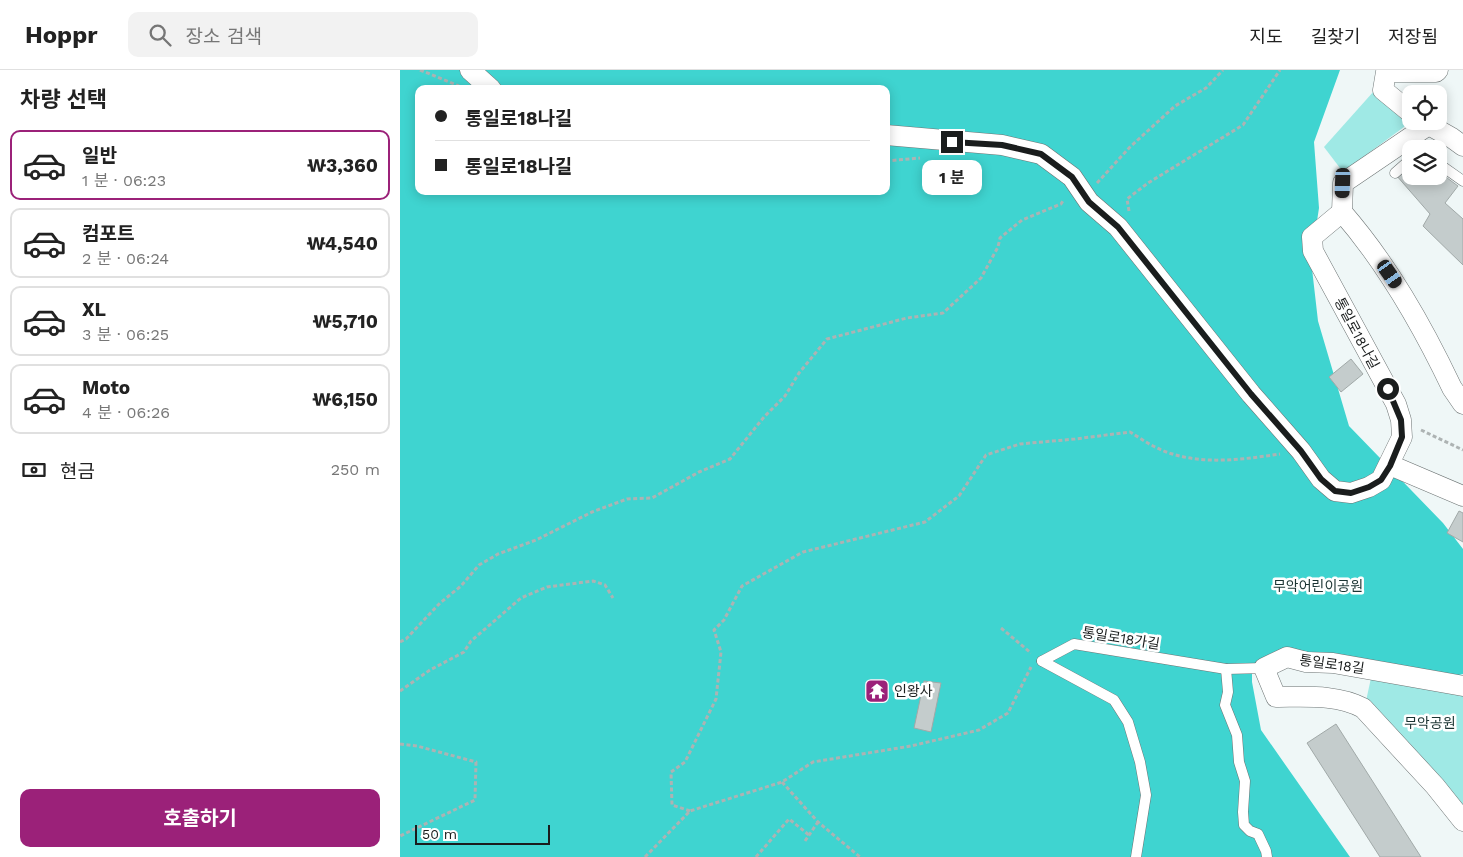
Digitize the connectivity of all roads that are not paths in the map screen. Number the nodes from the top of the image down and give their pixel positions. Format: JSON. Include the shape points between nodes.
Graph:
{"nodes":[{"id":1,"x":470,"y":70,"type":"edge"},
{"id":2,"x":1438,"y":70,"type":"edge"},
{"id":3,"x":487,"y":85,"type":"edge"},
{"id":4,"x":1402,"y":106,"type":"edge"},
{"id":5,"x":1415,"y":130,"type":"edge"},
{"id":6,"x":1438,"y":130,"type":"edge"},
{"id":7,"x":890,"y":135,"type":"edge"},
{"id":8,"x":1463,"y":146,"type":"edge"},
{"id":9,"x":1402,"y":166,"type":"edge"},
{"id":10,"x":1447,"y":170,"type":"edge"},
{"id":11,"x":1395,"y":172,"type":"dead end"},
{"id":12,"x":1463,"y":181,"type":"edge"},
{"id":13,"x":1342,"y":212,"type":"junction"},
{"id":14,"x":1463,"y":404,"type":"edge"},
{"id":15,"x":1390,"y":466,"type":"junction"},
{"id":16,"x":1463,"y":496,"type":"edge"},
{"id":17,"x":1226,"y":668,"type":"junction"},
{"id":18,"x":1264,"y":668,"type":"junction"},
{"id":19,"x":1463,"y":686,"type":"edge"},
{"id":20,"x":1463,"y":821,"type":"edge"},
{"id":21,"x":1136,"y":857,"type":"edge"},
{"id":22,"x":1267,"y":857,"type":"edge"}],
"edges":[{"from":1,"to":3,"type":"street"},
{"from":2,"to":4,"type":"street","via":[[1386,72],[1382,90]]},
{"from":5,"to":13,"type":"street","via":[[1343,183]]},
{"from":6,"to":8,"type":"street"},
{"from":7,"to":15,"type":"street","name":"통일로18나길","via":[[1002,145],[1041,154],[1072,177],[1089,202],[1118,227],[1321,479],[1335,491],[1351,493],[1381,480]]},
{"from":9,"to":11,"type":"lane"},
{"from":10,"to":12,"type":"lane"},
{"from":13,"to":14,"type":"street","via":[[1398,287]]},
{"from":13,"to":15,"type":"street","name":"통일로18나길","via":[[1312,237],[1313,251],[1396,404],[1402,437]]},
{"from":15,"to":16,"type":"street"},
{"from":17,"to":18,"type":"lane","name":"통일로18가길"},
{"from":17,"to":21,"type":"lane","name":"통일로18가길","via":[[1074,644],[1042,661],[1114,700],[1128,722],[1146,795]]},
{"from":17,"to":22,"type":"lane","via":[[1228,692],[1225,705],[1237,736],[1239,762],[1245,781],[1244,825],[1258,834]]},
{"from":18,"to":19,"type":"street","name":"통일로18길","via":[[1287,657]]},
{"from":18,"to":20,"type":"street","via":[[1276,697],[1318,697],[1352,702],[1363,708]]}]}
